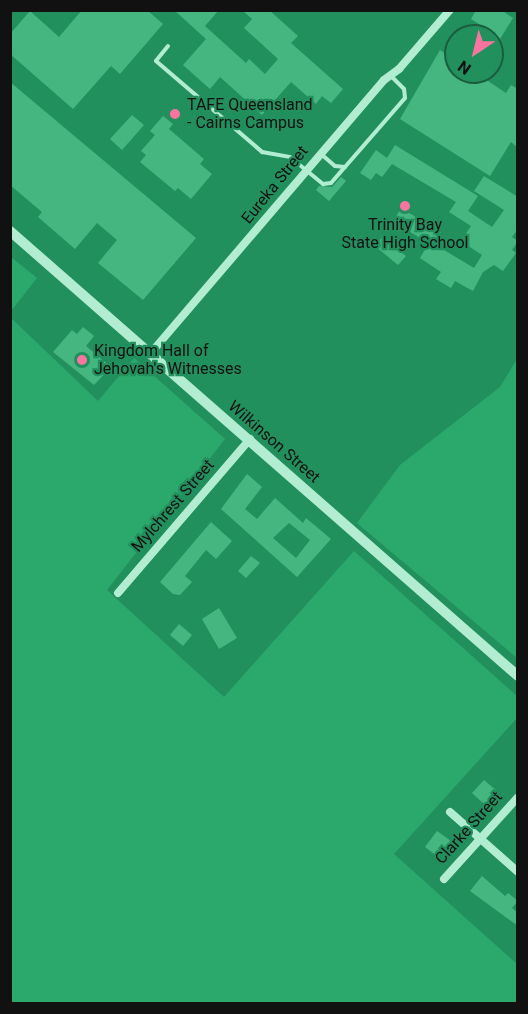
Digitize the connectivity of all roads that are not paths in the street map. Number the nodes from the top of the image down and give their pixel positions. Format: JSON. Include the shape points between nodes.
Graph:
{"nodes":[{"id":1,"x":450,"y":10,"type":"edge"},
{"id":2,"x":168,"y":46,"type":"dead end"},
{"id":3,"x":390,"y":76,"type":"junction"},
{"id":4,"x":320,"y":153,"type":"junction"},
{"id":5,"x":345,"y":167,"type":"junction"},
{"id":6,"x":308,"y":172,"type":"junction"},
{"id":7,"x":10,"y":231,"type":"edge"},
{"id":8,"x":150,"y":354,"type":"junction"},
{"id":9,"x":249,"y":439,"type":"junction"},
{"id":10,"x":118,"y":593,"type":"dead end"},
{"id":11,"x":518,"y":676,"type":"edge"},
{"id":12,"x":518,"y":797,"type":"edge"},
{"id":13,"x":450,"y":812,"type":"dead end"},
{"id":14,"x":480,"y":838,"type":"junction"},
{"id":15,"x":518,"y":872,"type":"edge"},
{"id":16,"x":444,"y":879,"type":"dead end"}],
"edges":[{"from":1,"to":3,"type":"street","name":"Eureka Street"},
{"from":2,"to":6,"type":"lane","via":[[156,61],[260,151],[290,157]]},
{"from":3,"to":4,"type":"street","name":"Eureka Street"},
{"from":3,"to":5,"type":"lane","via":[[404,89],[405,98]]},
{"from":4,"to":5,"type":"lane","via":[[335,166]]},
{"from":4,"to":6,"type":"street","name":"Eureka Street"},
{"from":5,"to":6,"type":"lane","via":[[328,184]]},
{"from":6,"to":8,"type":"street","name":"Eureka Street"},
{"from":7,"to":8,"type":"street","name":"Wilkinson Street"},
{"from":8,"to":9,"type":"street","name":"Wilkinson Street"},
{"from":9,"to":10,"type":"street","name":"Mylchrest Street"},
{"from":9,"to":11,"type":"street","name":"Wilkinson Street"},
{"from":12,"to":14,"type":"street","name":"Clarke Street"},
{"from":13,"to":14,"type":"street"},
{"from":14,"to":15,"type":"street"},
{"from":14,"to":16,"type":"street","name":"Clarke Street"}]}
